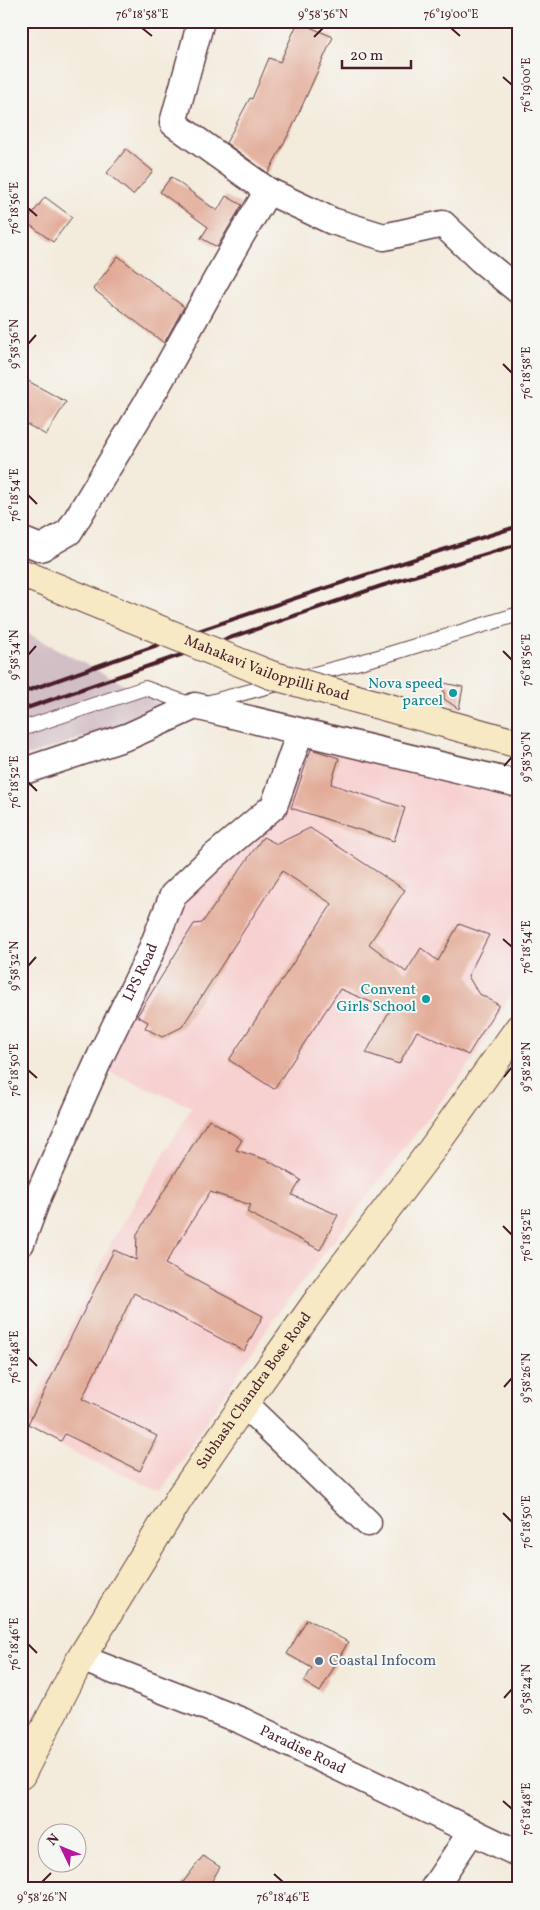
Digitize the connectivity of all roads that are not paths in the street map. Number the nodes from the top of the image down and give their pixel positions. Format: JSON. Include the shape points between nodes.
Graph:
{"nodes":[{"id":1,"x":202,"y":21,"type":"edge"},
{"id":2,"x":268,"y":191,"type":"junction"},
{"id":3,"x":519,"y":291,"type":"edge"},
{"id":4,"x":31,"y":544,"type":"edge"},
{"id":5,"x":21,"y":569,"type":"edge"},
{"id":6,"x":21,"y":573,"type":"edge"},
{"id":7,"x":519,"y":614,"type":"edge"},
{"id":8,"x":196,"y":706,"type":"junction"},
{"id":9,"x":21,"y":729,"type":"edge"},
{"id":10,"x":300,"y":732,"type":"junction"},
{"id":11,"x":519,"y":744,"type":"edge"},
{"id":12,"x":21,"y":772,"type":"edge"},
{"id":13,"x":519,"y":784,"type":"edge"},
{"id":14,"x":519,"y":1028,"type":"edge"},
{"id":15,"x":21,"y":1243,"type":"edge"},
{"id":16,"x":244,"y":1404,"type":"junction"},
{"id":17,"x":368,"y":1523,"type":"dead end"},
{"id":18,"x":81,"y":1658,"type":"junction"},
{"id":19,"x":21,"y":1775,"type":"edge"},
{"id":20,"x":472,"y":1831,"type":"junction"},
{"id":21,"x":519,"y":1854,"type":"edge"},
{"id":22,"x":433,"y":1889,"type":"edge"}],
"edges":[{"from":1,"to":2,"type":"street","via":[[173,123]]},
{"from":2,"to":3,"type":"street","via":[[332,221],[384,236],[443,224]]},
{"from":2,"to":4,"type":"street","via":[[69,532]]},
{"from":4,"to":5,"type":"lane"},
{"from":6,"to":11,"type":"main road","name":"Mahakavi Vailoppilli Road","bridge":true,"via":[[271,676]]},
{"from":7,"to":8,"type":"lane","via":[[386,655]]},
{"from":8,"to":9,"type":"lane","via":[[145,688]]},
{"from":8,"to":10,"type":"street"},
{"from":8,"to":12,"type":"street","via":[[129,736]]},
{"from":10,"to":13,"type":"street"},
{"from":10,"to":15,"type":"street","name":"LPS Road","via":[[274,806],[173,894],[149,956],[39,1194]]},
{"from":14,"to":16,"type":"main road","name":"Subhash Chandra Bose Road"},
{"from":16,"to":17,"type":"street"},
{"from":16,"to":18,"type":"main road","name":"Subhash Chandra Bose Road","via":[[180,1497]]},
{"from":18,"to":19,"type":"main road","name":"Subhash Chandra Bose Road"},
{"from":18,"to":20,"type":"street","name":"Paradise Road","via":[[242,1721]]},
{"from":20,"to":21,"type":"street","name":"Paradise Road"},
{"from":20,"to":22,"type":"street"}]}
